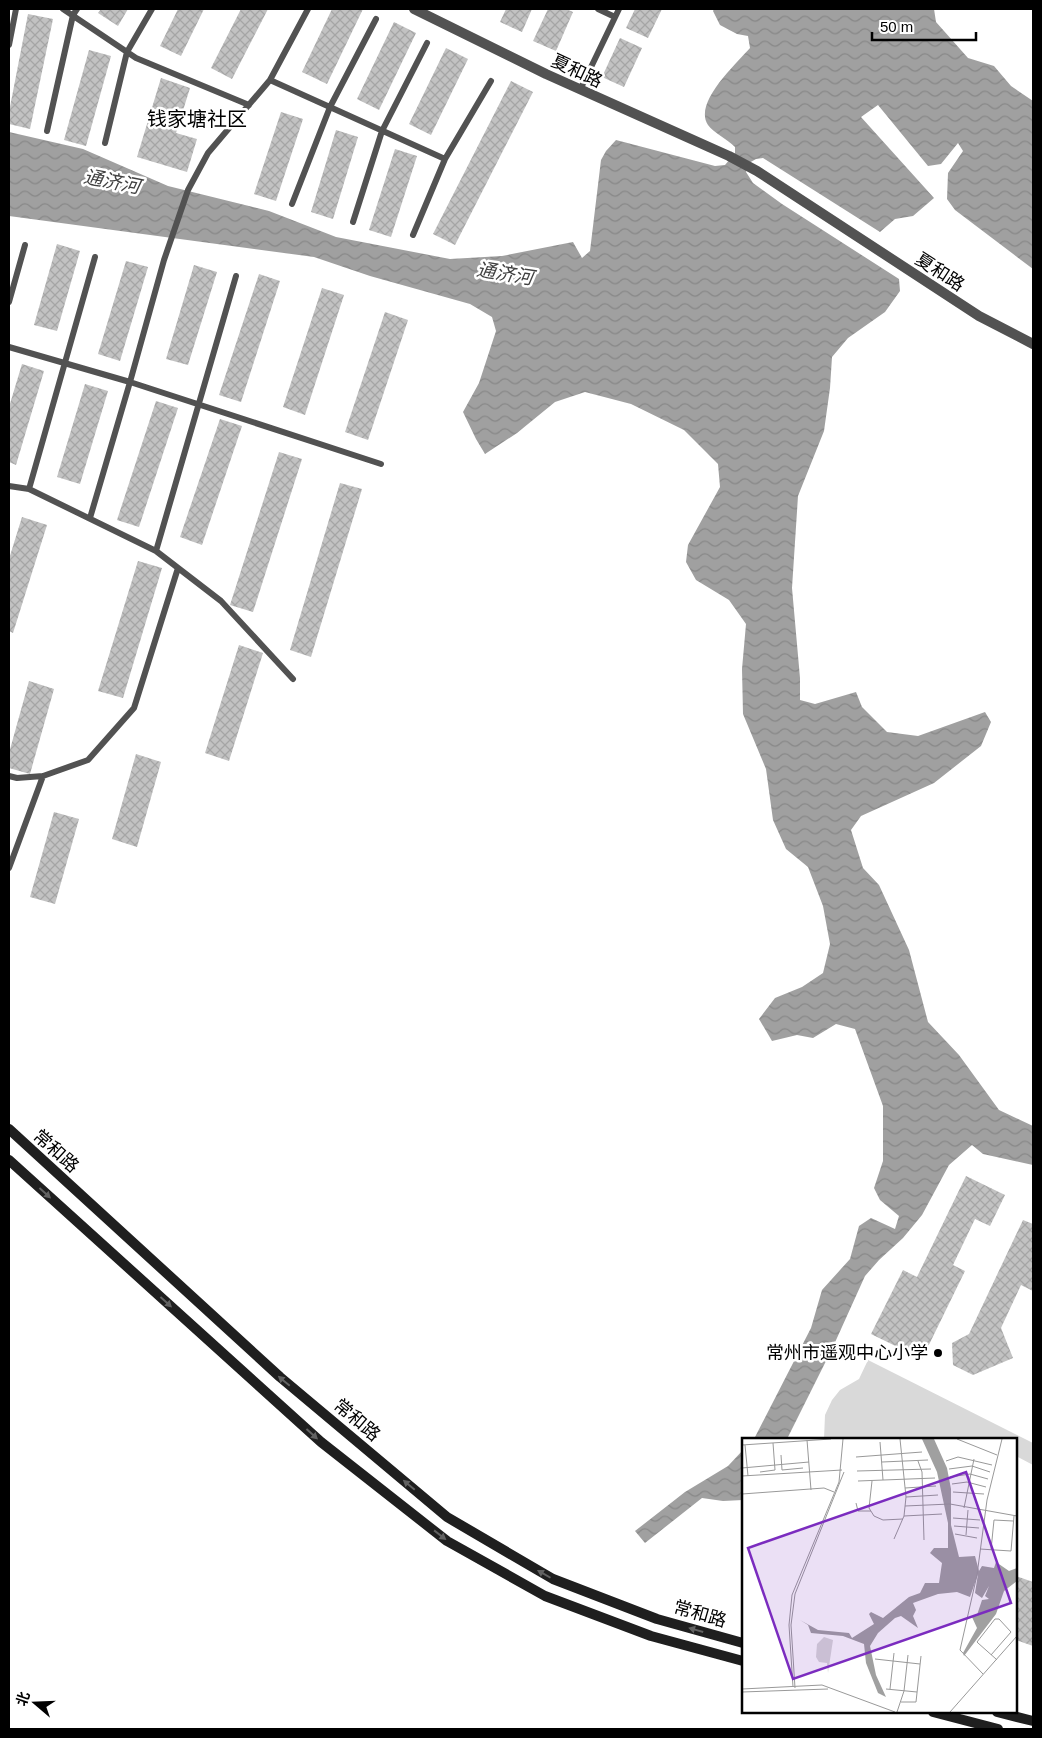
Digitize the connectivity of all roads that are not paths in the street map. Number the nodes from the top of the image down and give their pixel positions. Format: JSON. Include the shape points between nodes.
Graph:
{"nodes":[{"id":1,"x":16,"y":9,"type":"edge"},
{"id":2,"x":64,"y":9,"type":"edge"},
{"id":3,"x":77,"y":9,"type":"edge"},
{"id":4,"x":152,"y":9,"type":"edge"},
{"id":5,"x":308,"y":9,"type":"edge"},
{"id":6,"x":414,"y":9,"type":"edge"},
{"id":7,"x":598,"y":9,"type":"edge"},
{"id":8,"x":619,"y":9,"type":"edge"},
{"id":9,"x":73,"y":15,"type":"junction"},
{"id":10,"x":615,"y":17,"type":"junction"},
{"id":11,"x":376,"y":19,"type":"dead end"},
{"id":12,"x":427,"y":43,"type":"dead end"},
{"id":13,"x":9,"y":45,"type":"edge"},
{"id":14,"x":127,"y":52,"type":"junction"},
{"id":15,"x":270,"y":80,"type":"junction"},
{"id":16,"x":491,"y":82,"type":"dead end"},
{"id":17,"x":580,"y":90,"type":"junction"},
{"id":18,"x":249,"y":105,"type":"junction"},
{"id":19,"x":330,"y":107,"type":"junction"},
{"id":20,"x":382,"y":130,"type":"junction"},
{"id":21,"x":47,"y":131,"type":"dead end"},
{"id":22,"x":105,"y":143,"type":"dead end"},
{"id":23,"x":446,"y":159,"type":"junction"},
{"id":24,"x":292,"y":204,"type":"dead end"},
{"id":25,"x":353,"y":222,"type":"dead end"},
{"id":26,"x":413,"y":235,"type":"dead end"},
{"id":27,"x":26,"y":245,"type":"dead end"},
{"id":28,"x":95,"y":257,"type":"dead end"},
{"id":29,"x":236,"y":276,"type":"dead end"},
{"id":30,"x":9,"y":302,"type":"edge"},
{"id":31,"x":1033,"y":344,"type":"edge"},
{"id":32,"x":9,"y":347,"type":"edge"},
{"id":33,"x":65,"y":363,"type":"junction"},
{"id":34,"x":130,"y":382,"type":"junction"},
{"id":35,"x":199,"y":404,"type":"junction"},
{"id":36,"x":381,"y":464,"type":"dead end"},
{"id":37,"x":9,"y":486,"type":"edge"},
{"id":38,"x":30,"y":489,"type":"junction"},
{"id":39,"x":90,"y":518,"type":"junction"},
{"id":40,"x":156,"y":551,"type":"junction"},
{"id":41,"x":178,"y":568,"type":"junction"},
{"id":42,"x":293,"y":679,"type":"dead end"},
{"id":43,"x":9,"y":776,"type":"edge"},
{"id":44,"x":43,"y":776,"type":"junction"},
{"id":45,"x":9,"y":868,"type":"edge"},
{"id":46,"x":9,"y":1129,"type":"edge"},
{"id":47,"x":9,"y":1160,"type":"edge"},
{"id":48,"x":742,"y":1643,"type":"edge"},
{"id":49,"x":742,"y":1661,"type":"edge"},
{"id":50,"x":937,"y":1713,"type":"edge"},
{"id":51,"x":1001,"y":1713,"type":"edge"},
{"id":52,"x":1033,"y":1721,"type":"edge"},
{"id":53,"x":998,"y":1729,"type":"edge"}],
"edges":[{"from":1,"to":13,"type":"lane"},
{"from":2,"to":9,"type":"lane"},
{"from":3,"to":9,"type":"lane"},
{"from":4,"to":14,"type":"lane"},
{"from":5,"to":15,"type":"lane"},
{"from":6,"to":17,"type":"street","name":"夏和路"},
{"from":7,"to":10,"type":"lane"},
{"from":8,"to":10,"type":"lane"},
{"from":9,"to":14,"type":"lane"},
{"from":9,"to":21,"type":"lane"},
{"from":10,"to":17,"type":"lane"},
{"from":11,"to":19,"type":"lane"},
{"from":12,"to":20,"type":"lane"},
{"from":14,"to":18,"type":"lane"},
{"from":14,"to":22,"type":"lane"},
{"from":15,"to":18,"type":"lane"},
{"from":15,"to":19,"type":"lane"},
{"from":16,"to":23,"type":"lane"},
{"from":17,"to":31,"type":"street","name":"夏和路","via":[[757,171],[979,316]]},
{"from":18,"to":34,"type":"lane","via":[[208,152],[188,190],[164,260]]},
{"from":19,"to":20,"type":"lane"},
{"from":19,"to":24,"type":"lane"},
{"from":20,"to":23,"type":"lane"},
{"from":20,"to":25,"type":"lane"},
{"from":23,"to":26,"type":"lane"},
{"from":27,"to":30,"type":"lane"},
{"from":28,"to":33,"type":"lane"},
{"from":29,"to":35,"type":"lane"},
{"from":32,"to":33,"type":"lane"},
{"from":33,"to":34,"type":"lane"},
{"from":33,"to":38,"type":"lane"},
{"from":34,"to":35,"type":"lane"},
{"from":34,"to":39,"type":"lane"},
{"from":35,"to":36,"type":"lane"},
{"from":35,"to":40,"type":"lane"},
{"from":37,"to":38,"type":"lane"},
{"from":38,"to":39,"type":"lane"},
{"from":39,"to":40,"type":"lane"},
{"from":40,"to":41,"type":"lane"},
{"from":41,"to":42,"type":"lane","via":[[221,601]]},
{"from":41,"to":44,"type":"lane","via":[[134,708],[88,760]]},
{"from":43,"to":44,"type":"lane"},
{"from":44,"to":45,"type":"lane"},
{"from":48,"to":46,"type":"street","name":"常和路","one_way":true,"via":[[657,1619],[553,1579],[448,1517],[280,1377]]},
{"from":47,"to":49,"type":"street","name":"常和路","one_way":true,"via":[[321,1442],[447,1541],[545,1596],[651,1636]]},
{"from":50,"to":53,"type":"street"},
{"from":51,"to":52,"type":"street"}]}
